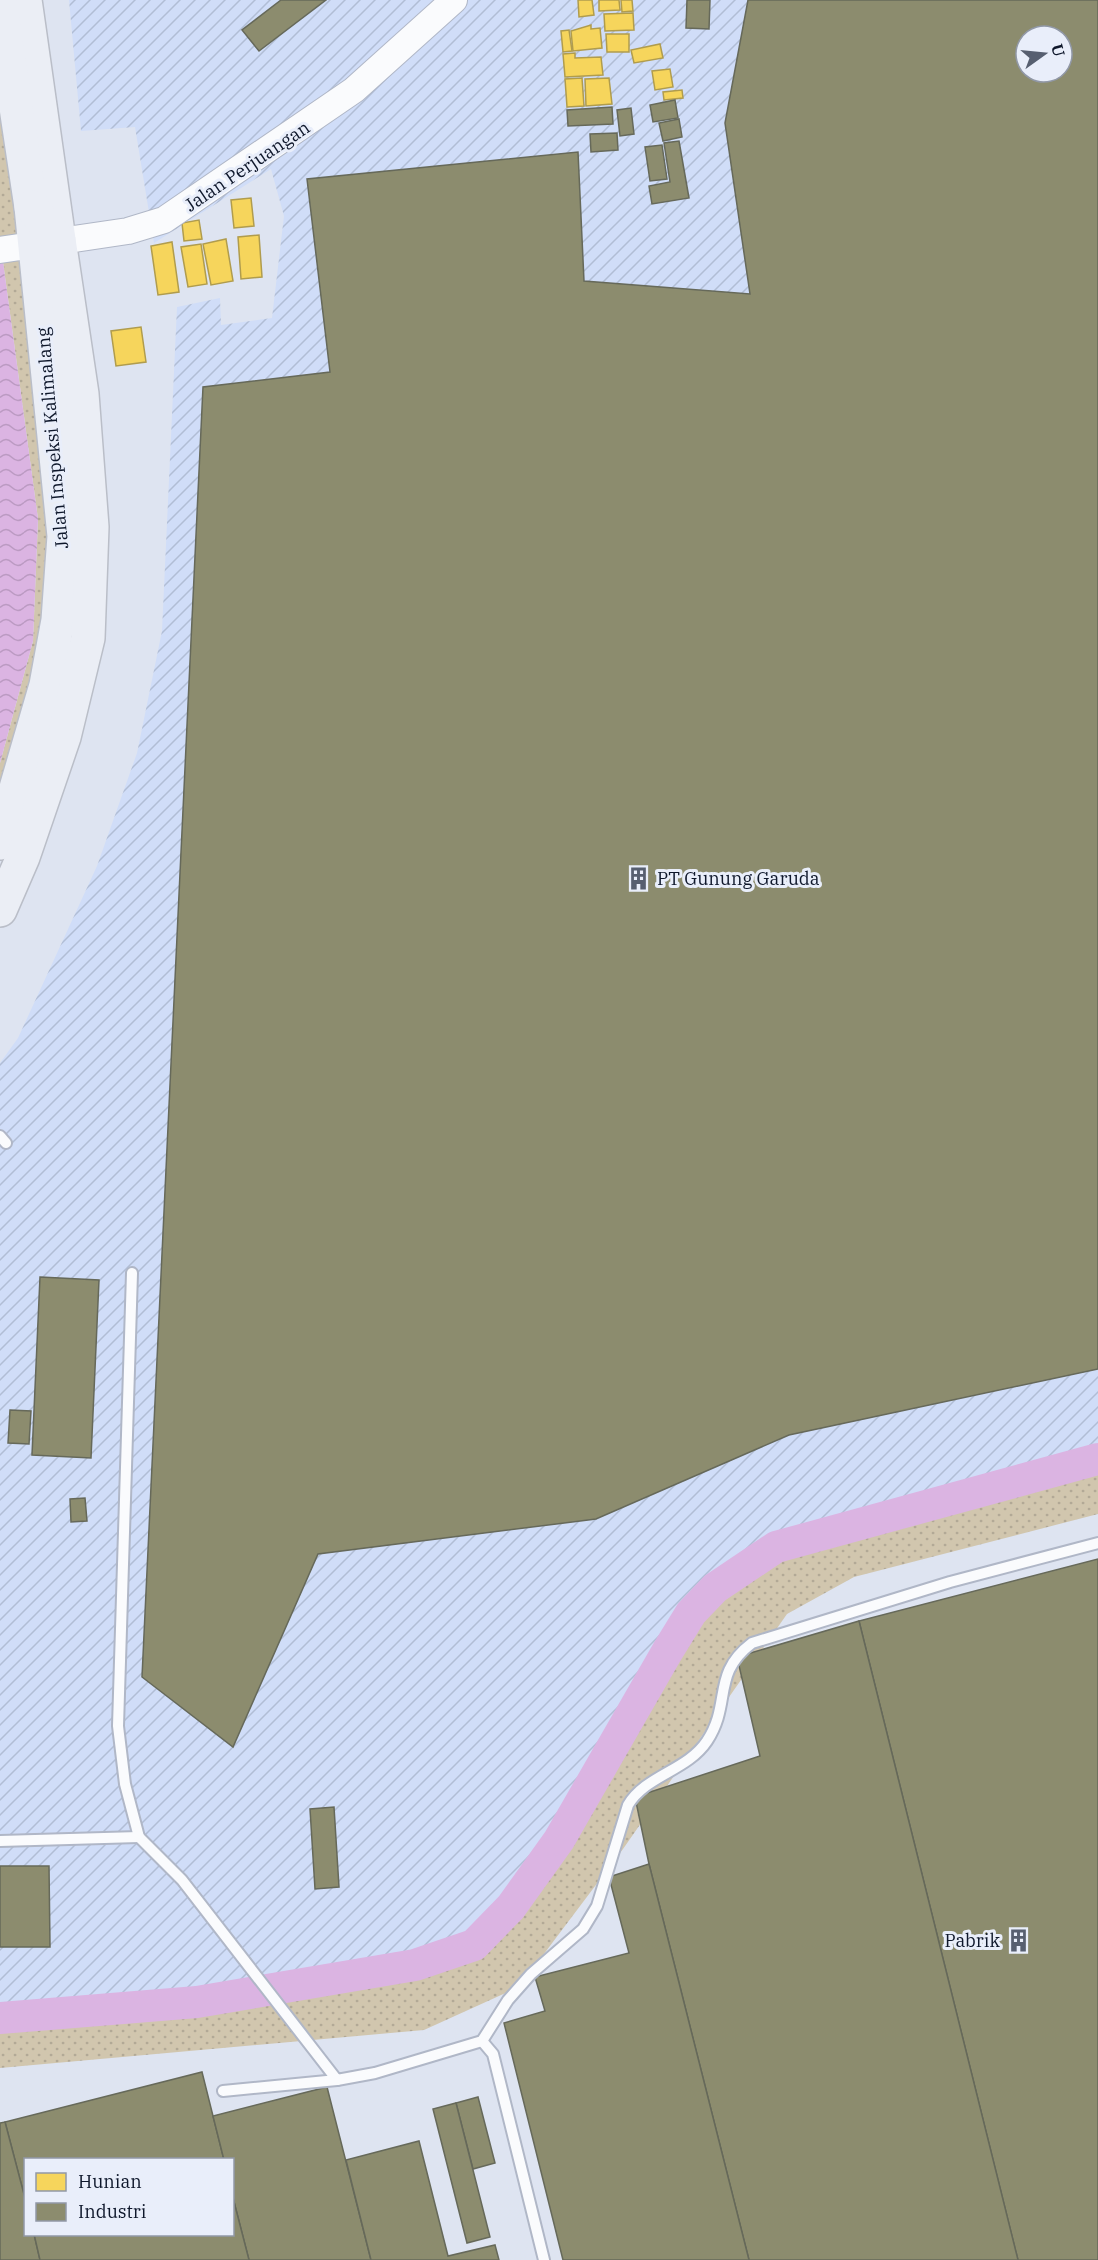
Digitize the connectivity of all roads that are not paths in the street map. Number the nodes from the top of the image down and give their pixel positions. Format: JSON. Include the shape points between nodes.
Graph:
{"nodes":[{"id":1,"x":25,"y":0,"type":"edge"},
{"id":2,"x":454,"y":0,"type":"edge"},
{"id":3,"x":0,"y":1,"type":"edge"},
{"id":4,"x":20,"y":53,"type":"junction"},
{"id":5,"x":47,"y":243,"type":"junction"},
{"id":6,"x":0,"y":250,"type":"edge"},
{"id":7,"x":8,"y":849,"type":"edge"},
{"id":8,"x":0,"y":910,"type":"edge"},
{"id":9,"x":132,"y":1274,"type":"dead end"},
{"id":10,"x":1098,"y":1543,"type":"edge"},
{"id":11,"x":139,"y":1837,"type":"junction"},
{"id":12,"x":0,"y":1841,"type":"edge"},
{"id":13,"x":482,"y":2041,"type":"junction"},
{"id":14,"x":338,"y":2080,"type":"junction"},
{"id":15,"x":223,"y":2091,"type":"dead end"},
{"id":16,"x":544,"y":2260,"type":"edge"}],
"edges":[{"from":1,"to":4,"type":"main road","name":"Jalan Inspeksi Kalimalang"},
{"from":2,"to":5,"type":"street","name":"Jalan Perjuangan","via":[[354,90],[177,213],[147,227]]},
{"from":3,"to":4,"type":"main road","name":"Jalan Inspeksi Kalimalang"},
{"from":4,"to":5,"type":"main road","name":"Jalan Inspeksi Kalimalang"},
{"from":4,"to":5,"type":"main road","name":"Jalan Inspeksi Kalimalang","via":[[31,207]]},
{"from":5,"to":6,"type":"street","name":"Jalan Perjuangan"},
{"from":5,"to":7,"type":"main road","name":"Jalan Inspeksi Kalimalang","via":[[64,536],[58,620],[60,690]]},
{"from":7,"to":8,"type":"main road","name":"Jalan Inspeksi Kalimalang"},
{"from":9,"to":11,"type":"lane","via":[[118,1726],[124,1784]]},
{"from":10,"to":13,"type":"lane","via":[[801,1626],[752,1643],[737,1654],[727,1671],[720,1716],[706,1742],[686,1764],[635,1792],[597,1906],[583,1929],[531,1974],[508,2000]]},
{"from":11,"to":12,"type":"lane"},
{"from":11,"to":14,"type":"lane","via":[[182,1880],[228,1936]]},
{"from":13,"to":14,"type":"lane"},
{"from":13,"to":16,"type":"lane","via":[[493,2054]]},
{"from":14,"to":15,"type":"lane"}]}
